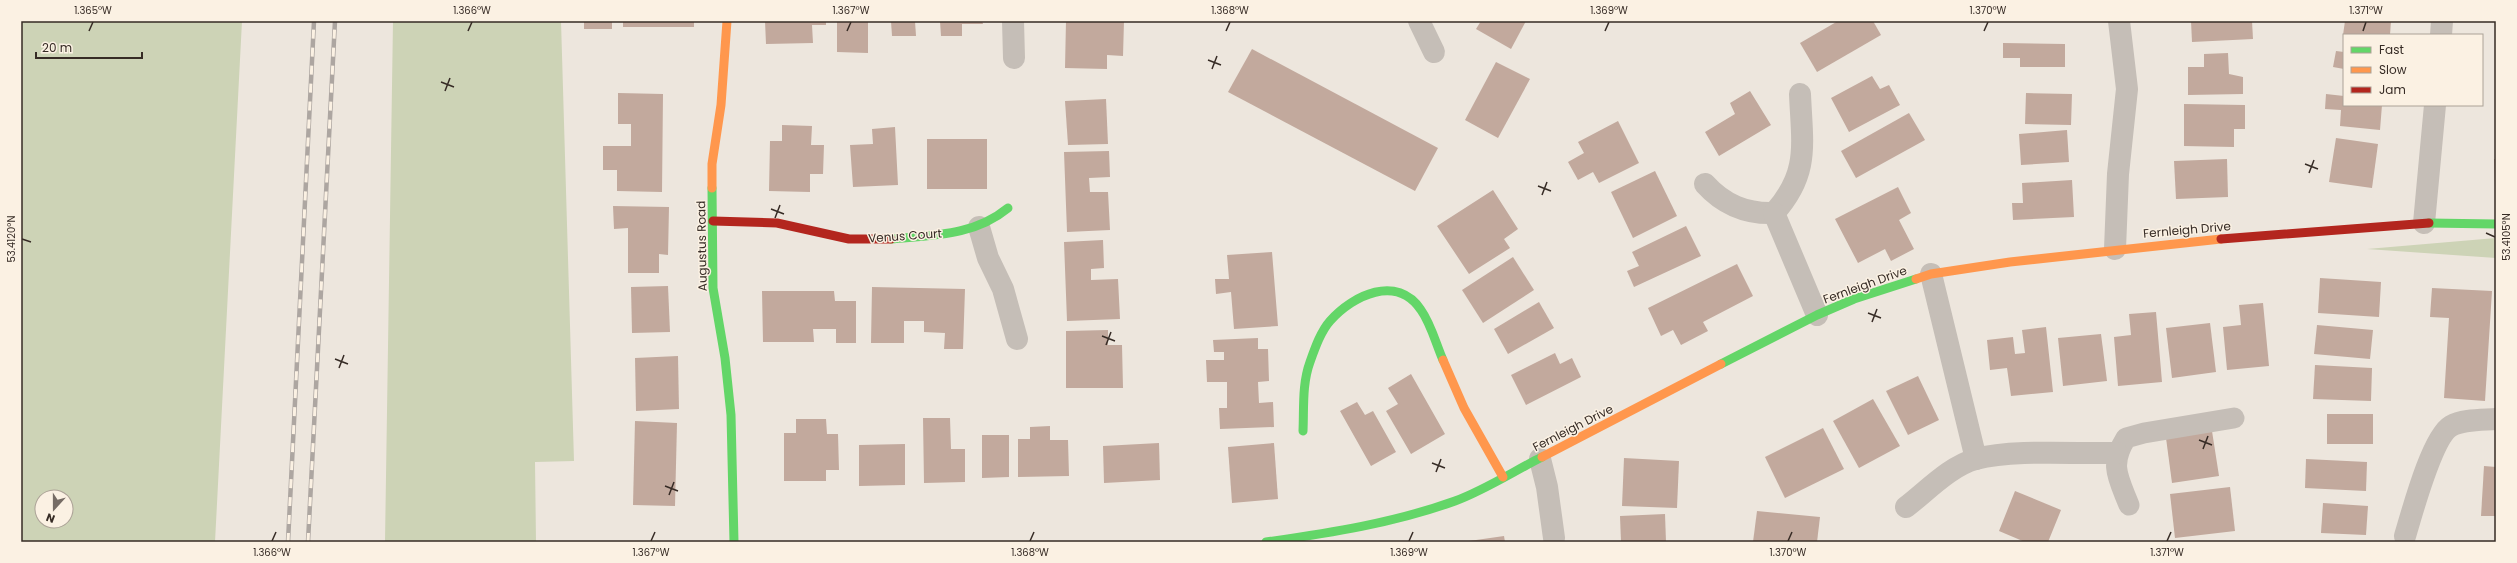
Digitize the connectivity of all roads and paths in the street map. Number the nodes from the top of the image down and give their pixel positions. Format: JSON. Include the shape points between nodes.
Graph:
{"nodes":[{"id":1,"x":727,"y":21,"type":"edge"},
{"id":2,"x":1013,"y":21,"type":"edge"},
{"id":3,"x":1419,"y":21,"type":"edge"},
{"id":4,"x":2119,"y":21,"type":"edge"},
{"id":5,"x":2442,"y":21,"type":"edge"},
{"id":6,"x":2441,"y":34,"type":"edge"},
{"id":7,"x":1434,"y":52,"type":"dead end"},
{"id":8,"x":1014,"y":58,"type":"dead end"},
{"id":9,"x":1800,"y":94,"type":"dead end"},
{"id":10,"x":2435,"y":106,"type":"edge"},
{"id":11,"x":1705,"y":184,"type":"dead end"},
{"id":12,"x":1008,"y":208,"type":"dead end"},
{"id":13,"x":1774,"y":213,"type":"junction"},
{"id":14,"x":713,"y":220,"type":"junction"},
{"id":15,"x":2424,"y":223,"type":"junction"},
{"id":16,"x":2496,"y":224,"type":"edge"},
{"id":17,"x":979,"y":227,"type":"junction"},
{"id":18,"x":2115,"y":249,"type":"junction"},
{"id":19,"x":1931,"y":274,"type":"junction"},
{"id":20,"x":1817,"y":315,"type":"junction"},
{"id":21,"x":1017,"y":338,"type":"dead end"},
{"id":22,"x":2234,"y":418,"type":"dead end"},
{"id":23,"x":2496,"y":419,"type":"edge"},
{"id":24,"x":1303,"y":431,"type":"dead end"},
{"id":25,"x":2116,"y":453,"type":"junction"},
{"id":26,"x":1540,"y":459,"type":"junction"},
{"id":27,"x":1976,"y":459,"type":"junction"},
{"id":28,"x":1503,"y":478,"type":"junction"},
{"id":29,"x":2129,"y":505,"type":"dead end"},
{"id":30,"x":1906,"y":507,"type":"dead end"},
{"id":31,"x":2405,"y":536,"type":"dead end"},
{"id":32,"x":1554,"y":538,"type":"dead end"},
{"id":33,"x":734,"y":542,"type":"edge"},
{"id":34,"x":1266,"y":542,"type":"edge"}],
"edges":[{"from":1,"to":14,"type":"street","name":"Augustus Road","via":[[721,105],[712,164]]},
{"from":2,"to":8,"type":"street"},
{"from":3,"to":7,"type":"street"},
{"from":4,"to":18,"type":"street","via":[[2127,89],[2118,174]]},
{"from":5,"to":6,"type":"street"},
{"from":9,"to":13,"type":"street","via":[[1802,160],[1790,196]]},
{"from":10,"to":15,"type":"street"},
{"from":11,"to":13,"type":"street","via":[[1717,197],[1738,209],[1756,214]]},
{"from":12,"to":17,"type":"street","name":"Venus Court"},
{"from":13,"to":20,"type":"street"},
{"from":14,"to":17,"type":"street","name":"Venus Court","via":[[777,223],[849,239],[884,240],[944,234]]},
{"from":14,"to":33,"type":"street","name":"Augustus Road","via":[[713,288],[725,358],[731,415]]},
{"from":15,"to":16,"type":"street","name":"Fernleigh Drive"},
{"from":15,"to":18,"type":"street","name":"Fernleigh Drive"},
{"from":17,"to":21,"type":"street","via":[[988,258],[1003,289]]},
{"from":18,"to":19,"type":"street","name":"Fernleigh Drive"},
{"from":19,"to":20,"type":"street","name":"Fernleigh Drive","via":[[1854,299]]},
{"from":19,"to":27,"type":"street"},
{"from":20,"to":26,"type":"street","name":"Fernleigh Drive"},
{"from":22,"to":25,"type":"lane","via":[[2126,438]]},
{"from":23,"to":31,"type":"street","via":[[2464,422],[2450,427],[2437,443]]},
{"from":24,"to":28,"type":"street","via":[[1306,376],[1319,341],[1330,322],[1359,297],[1380,288],[1397,291],[1411,298],[1421,310],[1464,408]]},
{"from":25,"to":27,"type":"street","via":[[2011,455]]},
{"from":25,"to":29,"type":"lane","via":[[2117,475]]},
{"from":26,"to":28,"type":"street","name":"Fernleigh Drive"},
{"from":26,"to":32,"type":"street"},
{"from":27,"to":30,"type":"street","via":[[1957,468]]},
{"from":28,"to":34,"type":"street","name":"Fernleigh Drive","via":[[1457,500],[1422,512],[1357,528]]}]}
